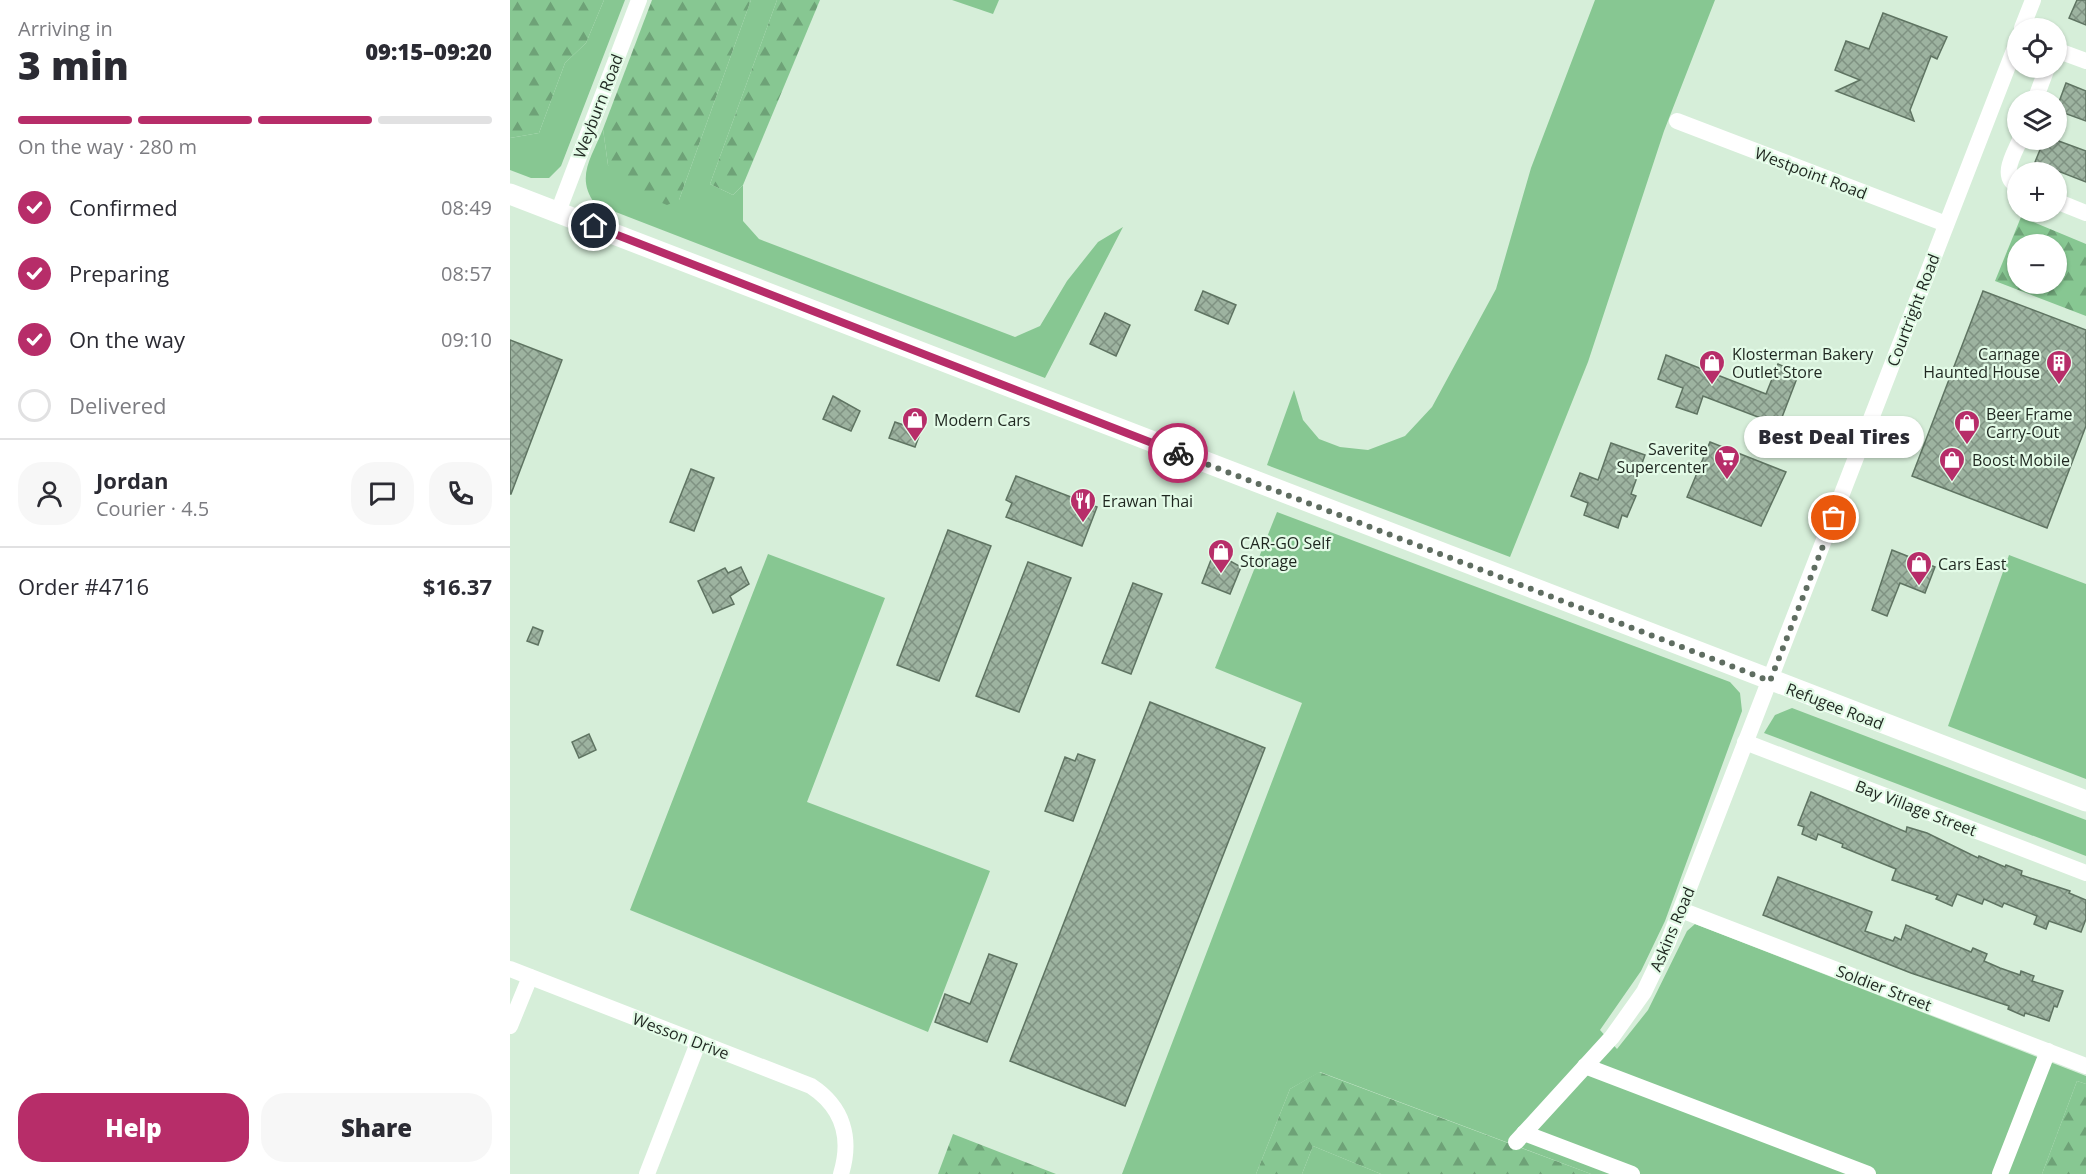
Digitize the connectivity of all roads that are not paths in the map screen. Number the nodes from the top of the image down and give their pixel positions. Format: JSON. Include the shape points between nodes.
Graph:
{"nodes":[{"id":1,"x":639,"y":0,"type":"edge"},
{"id":2,"x":2033,"y":0,"type":"edge"},
{"id":3,"x":2026,"y":18,"type":"edge"},
{"id":4,"x":2067,"y":54,"type":"edge"},
{"id":5,"x":2086,"y":61,"type":"edge"},
{"id":6,"x":2007,"y":68,"type":"edge"},
{"id":7,"x":1677,"y":121,"type":"dead end"},
{"id":8,"x":510,"y":194,"type":"edge"},
{"id":9,"x":2067,"y":205,"type":"edge"},
{"id":10,"x":558,"y":212,"type":"junction"},
{"id":11,"x":2086,"y":213,"type":"edge"},
{"id":12,"x":1946,"y":224,"type":"junction"},
{"id":13,"x":1770,"y":681,"type":"junction"},
{"id":14,"x":1745,"y":742,"type":"junction"},
{"id":15,"x":2086,"y":801,"type":"edge"},
{"id":16,"x":2086,"y":873,"type":"edge"},
{"id":17,"x":1681,"y":910,"type":"junction"},
{"id":18,"x":510,"y":969,"type":"edge"},
{"id":19,"x":530,"y":977,"type":"junction"},
{"id":20,"x":510,"y":1026,"type":"edge"},
{"id":21,"x":698,"y":1043,"type":"junction"},
{"id":22,"x":2048,"y":1051,"type":"junction"},
{"id":23,"x":1585,"y":1066,"type":"junction"},
{"id":24,"x":2086,"y":1066,"type":"edge"},
{"id":25,"x":647,"y":1174,"type":"edge"},
{"id":26,"x":841,"y":1174,"type":"edge"},
{"id":27,"x":1632,"y":1174,"type":"edge"},
{"id":28,"x":1868,"y":1174,"type":"edge"},
{"id":29,"x":2000,"y":1174,"type":"edge"}],
"edges":[{"from":1,"to":10,"type":"street","name":"Weyburn Road"},
{"from":2,"to":3,"type":"street"},
{"from":4,"to":5,"type":"street"},
{"from":6,"to":12,"type":"street","name":"Courtright Road"},
{"from":7,"to":12,"type":"street","name":"Westpoint Road"},
{"from":8,"to":10,"type":"main road","name":"Refugee Road"},
{"from":9,"to":11,"type":"street"},
{"from":10,"to":13,"type":"main road","name":"Refugee Road"},
{"from":12,"to":13,"type":"street","name":"Courtright Road"},
{"from":13,"to":14,"type":"street","name":"Askins Road"},
{"from":13,"to":15,"type":"main road","name":"Refugee Road"},
{"from":14,"to":16,"type":"street","name":"Bay Village Street"},
{"from":14,"to":17,"type":"street","name":"Askins Road"},
{"from":17,"to":22,"type":"street","name":"Soldier Street"},
{"from":17,"to":23,"type":"street","name":"Askins Road","via":[[1644,992],[1612,1037]]},
{"from":18,"to":19,"type":"street","name":"Wesson Drive"},
{"from":19,"to":20,"type":"street"},
{"from":19,"to":21,"type":"street","name":"Wesson Drive"},
{"from":21,"to":25,"type":"street"},
{"from":21,"to":26,"type":"street","name":"Wesson Drive","via":[[811,1086],[825,1097],[840,1117],[846,1144]]},
{"from":22,"to":24,"type":"street","name":"Soldier Street"},
{"from":22,"to":29,"type":"street"},
{"from":23,"to":27,"type":"street","name":"Askins Road","via":[[1520,1138]]},
{"from":23,"to":28,"type":"street"}]}
